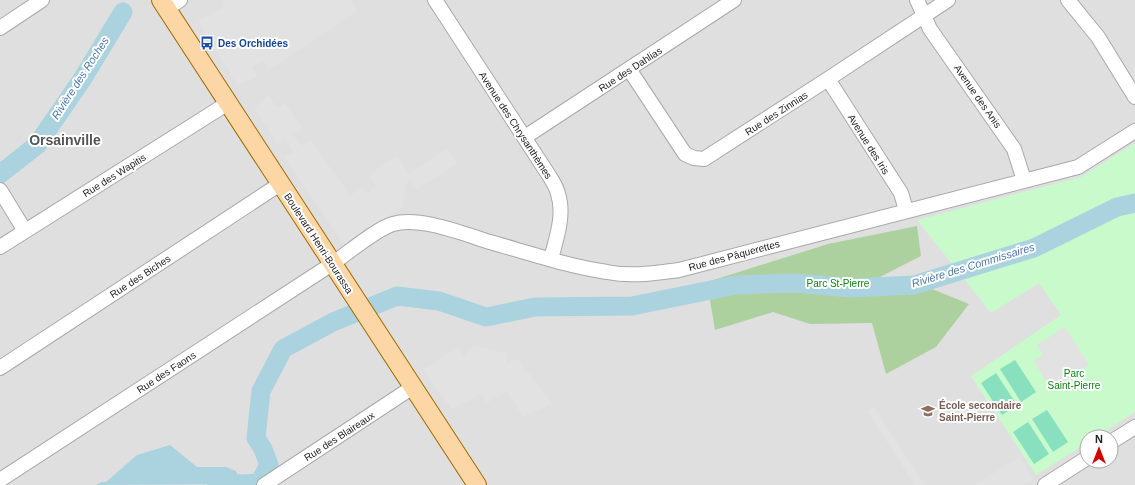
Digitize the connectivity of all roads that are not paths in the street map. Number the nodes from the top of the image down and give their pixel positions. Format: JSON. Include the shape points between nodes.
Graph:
{"nodes":[{"id":1,"x":42,"y":0,"type":"edge"},
{"id":2,"x":435,"y":0,"type":"edge"},
{"id":3,"x":734,"y":0,"type":"edge"},
{"id":4,"x":917,"y":0,"type":"edge"},
{"id":5,"x":948,"y":0,"type":"edge"},
{"id":6,"x":1068,"y":0,"type":"edge"},
{"id":7,"x":169,"y":3,"type":"edge"},
{"id":8,"x":924,"y":16,"type":"junction"},
{"id":9,"x":0,"y":28,"type":"edge"},
{"id":10,"x":629,"y":69,"type":"junction"},
{"id":11,"x":828,"y":79,"type":"junction"},
{"id":12,"x":1135,"y":97,"type":"edge"},
{"id":13,"x":228,"y":104,"type":"junction"},
{"id":14,"x":1135,"y":131,"type":"edge"},
{"id":15,"x":525,"y":137,"type":"junction"},
{"id":16,"x":1024,"y":180,"type":"junction"},
{"id":17,"x":280,"y":184,"type":"junction"},
{"id":18,"x":0,"y":190,"type":"edge"},
{"id":19,"x":906,"y":210,"type":"junction"},
{"id":20,"x":25,"y":231,"type":"junction"},
{"id":21,"x":0,"y":247,"type":"edge"},
{"id":22,"x":551,"y":260,"type":"junction"},
{"id":23,"x":332,"y":264,"type":"junction"},
{"id":24,"x":0,"y":368,"type":"edge"},
{"id":25,"x":413,"y":387,"type":"junction"},
{"id":26,"x":1135,"y":427,"type":"edge"},
{"id":27,"x":1119,"y":437,"type":"edge"},
{"id":28,"x":1079,"y":463,"type":"edge"},
{"id":29,"x":0,"y":480,"type":"edge"},
{"id":30,"x":264,"y":485,"type":"edge"},
{"id":31,"x":477,"y":485,"type":"edge"},
{"id":32,"x":1045,"y":485,"type":"edge"}],
"edges":[{"from":1,"to":9,"type":"street"},
{"from":2,"to":15,"type":"street","name":"Avenue des Chrysanthèmes"},
{"from":3,"to":10,"type":"street","name":"Rue des Dahlias"},
{"from":4,"to":8,"type":"street"},
{"from":5,"to":8,"type":"street","name":"Rue des Zinnias"},
{"from":6,"to":12,"type":"street","via":[[1098,37]]},
{"from":7,"to":13,"type":"main road","name":"Boulevard Henri-Bourassa"},
{"from":8,"to":11,"type":"street","name":"Rue des Zinnias"},
{"from":8,"to":16,"type":"street","name":"Avenue des Anis","via":[[930,29],[1014,149]]},
{"from":10,"to":11,"type":"street","name":"Rue des Zinnias","via":[[685,154],[704,159]]},
{"from":10,"to":15,"type":"street","name":"Rue des Dahlias"},
{"from":11,"to":19,"type":"street","name":"Avenue des Iris","via":[[901,193]]},
{"from":13,"to":17,"type":"main road","name":"Boulevard Henri-Bourassa"},
{"from":13,"to":20,"type":"street","name":"Rue des Wapitis"},
{"from":14,"to":16,"type":"street","name":"Rue des Pâquerettes","via":[[1078,166]]},
{"from":15,"to":22,"type":"street","name":"Avenue des Chrysanthèmes","via":[[558,194],[560,226]]},
{"from":16,"to":19,"type":"street","name":"Rue des Pâquerettes"},
{"from":17,"to":23,"type":"main road","name":"Boulevard Henri-Bourassa"},
{"from":17,"to":24,"type":"street","name":"Rue des Biches"},
{"from":18,"to":20,"type":"street"},
{"from":19,"to":22,"type":"street","name":"Rue des Pâquerettes","via":[[679,270],[651,274],[628,275]]},
{"from":20,"to":21,"type":"street","name":"Rue des Wapitis"},
{"from":22,"to":23,"type":"street","name":"Rue des Pâquerettes","via":[[432,225],[399,222],[381,229]]},
{"from":23,"to":25,"type":"main road","name":"Boulevard Henri-Bourassa"},
{"from":23,"to":29,"type":"street","name":"Rue des Faons"},
{"from":25,"to":30,"type":"street","name":"Rue des Blaireaux"},
{"from":25,"to":31,"type":"main road","name":"Boulevard Henri-Bourassa"},
{"from":26,"to":27,"type":"street"},
{"from":28,"to":32,"type":"street"}]}
